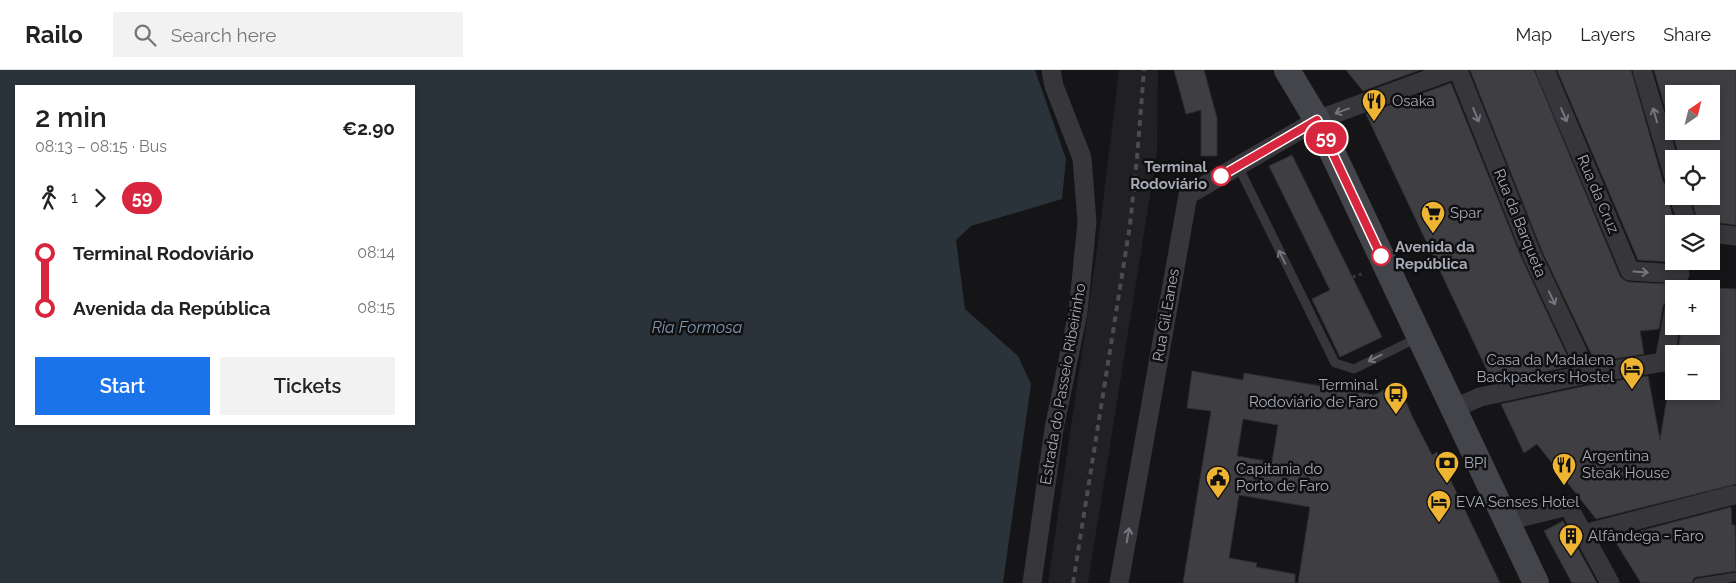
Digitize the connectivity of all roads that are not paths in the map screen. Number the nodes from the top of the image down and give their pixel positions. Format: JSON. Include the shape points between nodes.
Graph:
{"nodes":[{"id":1,"x":1051,"y":70,"type":"edge"},
{"id":2,"x":1288,"y":70,"type":"edge"},
{"id":3,"x":1453,"y":70,"type":"edge"},
{"id":4,"x":1458,"y":70,"type":"edge"},
{"id":5,"x":1545,"y":70,"type":"edge"},
{"id":6,"x":1642,"y":70,"type":"edge"},
{"id":7,"x":1317,"y":120,"type":"junction"},
{"id":8,"x":1666,"y":150,"type":"edge"},
{"id":9,"x":1238,"y":166,"type":"junction"},
{"id":10,"x":1720,"y":234,"type":"edge"},
{"id":11,"x":1736,"y":236,"type":"edge"},
{"id":12,"x":1680,"y":275,"type":"edge"},
{"id":13,"x":1669,"y":335,"type":"edge"},
{"id":14,"x":1419,"y":337,"type":"junction"},
{"id":15,"x":1588,"y":374,"type":"junction"},
{"id":16,"x":1453,"y":408,"type":"junction"},
{"id":17,"x":1734,"y":495,"type":"dead end"},
{"id":18,"x":1507,"y":522,"type":"junction"},
{"id":19,"x":1583,"y":534,"type":"junction"},
{"id":20,"x":1736,"y":577,"type":"edge"},
{"id":21,"x":1032,"y":583,"type":"edge"},
{"id":22,"x":1119,"y":583,"type":"edge"},
{"id":23,"x":1536,"y":583,"type":"edge"},
{"id":24,"x":1610,"y":583,"type":"edge"},
{"id":25,"x":1698,"y":583,"type":"edge"}],
"edges":[{"from":1,"to":21,"type":"street","name":"Estrada do Passeio Ribeirinho","via":[[1082,158],[1087,222],[1078,312],[1054,429]]},
{"from":2,"to":7,"type":"street"},
{"from":3,"to":7,"type":"street","name":"Rua Gil Eanes","one_way":true},
{"from":4,"to":15,"type":"street","name":"Rua da Barqueta","one_way":true,"via":[[1532,255]]},
{"from":5,"to":12,"type":"street","name":"Rua da Cruz","one_way":true,"via":[[1630,271]]},
{"from":8,"to":6,"type":"street","one_way":true},
{"from":7,"to":9,"type":"street","name":"Rua Gil Eanes"},
{"from":7,"to":14,"type":"street"},
{"from":14,"to":9,"type":"lane","one_way":true,"via":[[1354,368],[1335,363]]},
{"from":22,"to":9,"type":"street","name":"Rua Gil Eanes","one_way":true,"via":[[1188,195]]},
{"from":10,"to":11,"type":"street"},
{"from":13,"to":15,"type":"street","via":[[1664,362]]},
{"from":14,"to":16,"type":"street"},
{"from":15,"to":16,"type":"street","via":[[1480,397]]},
{"from":16,"to":18,"type":"street"},
{"from":17,"to":19,"type":"street"},
{"from":18,"to":19,"type":"street","via":[[1568,506]]},
{"from":18,"to":23,"type":"street"},
{"from":19,"to":24,"type":"street"},
{"from":20,"to":25,"type":"lane"}]}
